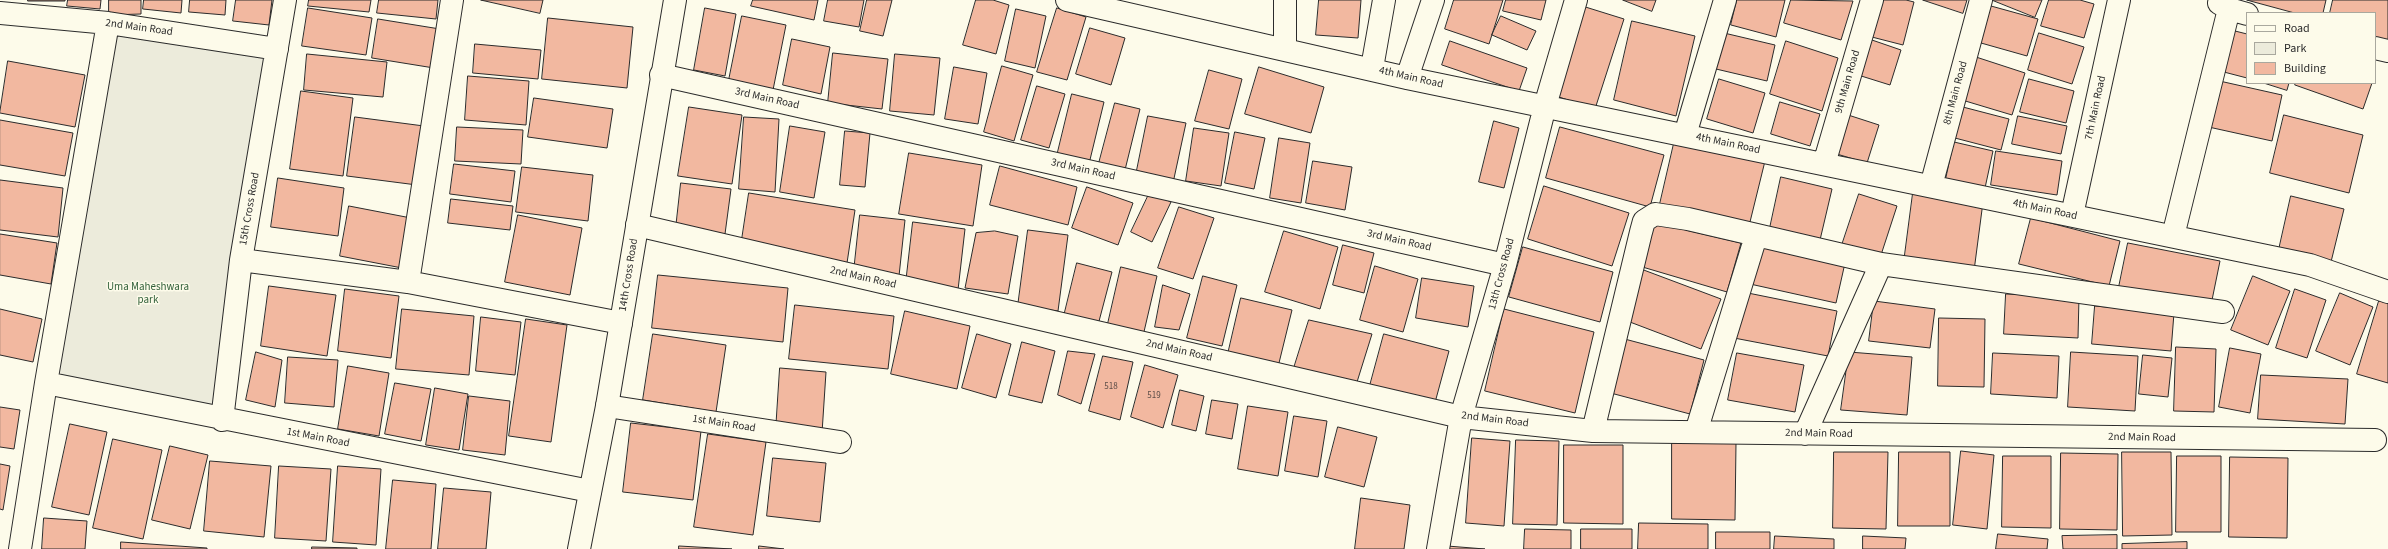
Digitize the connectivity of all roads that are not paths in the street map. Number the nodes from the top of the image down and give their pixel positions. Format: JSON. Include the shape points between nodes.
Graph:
{"nodes":[{"id":1,"x":285,"y":0,"type":"edge"},
{"id":2,"x":452,"y":0,"type":"edge"},
{"id":3,"x":675,"y":0,"type":"edge"},
{"id":4,"x":1067,"y":0,"type":"edge"},
{"id":5,"x":1285,"y":0,"type":"edge"},
{"id":6,"x":1384,"y":0,"type":"edge"},
{"id":7,"x":1433,"y":0,"type":"edge"},
{"id":8,"x":1576,"y":0,"type":"edge"},
{"id":9,"x":1725,"y":0,"type":"edge"},
{"id":10,"x":1872,"y":0,"type":"edge"},
{"id":11,"x":1981,"y":0,"type":"edge"},
{"id":12,"x":2120,"y":0,"type":"edge"},
{"id":13,"x":1115,"y":5,"type":"edge"},
{"id":14,"x":2232,"y":8,"type":"edge"},
{"id":15,"x":0,"y":13,"type":"edge"},
{"id":16,"x":108,"y":23,"type":"junction"},
{"id":17,"x":2376,"y":48,"type":"edge"},
{"id":18,"x":277,"y":49,"type":"junction"},
{"id":19,"x":1285,"y":49,"type":"junction"},
{"id":20,"x":2388,"y":51,"type":"edge"},
{"id":21,"x":1372,"y":68,"type":"junction"},
{"id":22,"x":661,"y":75,"type":"junction"},
{"id":23,"x":1407,"y":78,"type":"junction"},
{"id":24,"x":1545,"y":106,"type":"junction"},
{"id":25,"x":1685,"y":135,"type":"junction"},
{"id":26,"x":1824,"y":164,"type":"junction"},
{"id":27,"x":1931,"y":186,"type":"junction"},
{"id":28,"x":2072,"y":215,"type":"junction"},
{"id":29,"x":637,"y":226,"type":"junction"},
{"id":30,"x":1756,"y":236,"type":"junction"},
{"id":31,"x":2173,"y":236,"type":"junction"},
{"id":32,"x":241,"y":260,"type":"junction"},
{"id":33,"x":1881,"y":264,"type":"junction"},
{"id":34,"x":1505,"y":265,"type":"junction"},
{"id":35,"x":408,"y":282,"type":"junction"},
{"id":36,"x":2388,"y":292,"type":"edge"},
{"id":37,"x":2223,"y":312,"type":"dead end"},
{"id":38,"x":621,"y":323,"type":"junction"},
{"id":39,"x":46,"y":383,"type":"junction"},
{"id":40,"x":607,"y":406,"type":"junction"},
{"id":41,"x":1461,"y":417,"type":"junction"},
{"id":42,"x":222,"y":420,"type":"junction"},
{"id":43,"x":1593,"y":431,"type":"junction"},
{"id":44,"x":1696,"y":432,"type":"junction"},
{"id":45,"x":1805,"y":434,"type":"junction"},
{"id":46,"x":2375,"y":440,"type":"dead end"},
{"id":47,"x":840,"y":442,"type":"dead end"},
{"id":48,"x":590,"y":492,"type":"junction"},
{"id":49,"x":20,"y":549,"type":"edge"},
{"id":50,"x":579,"y":549,"type":"edge"},
{"id":51,"x":1438,"y":549,"type":"edge"}],
"edges":[{"from":1,"to":18,"type":"street","name":"15th Cross Road"},
{"from":2,"to":35,"type":"street"},
{"from":3,"to":22,"type":"street","name":"14th Cross Road"},
{"from":4,"to":13,"type":"street","name":"4th Main Road"},
{"from":5,"to":19,"type":"street"},
{"from":6,"to":21,"type":"street"},
{"from":7,"to":23,"type":"street"},
{"from":8,"to":24,"type":"street","name":"13th Cross Road"},
{"from":9,"to":25,"type":"street"},
{"from":10,"to":26,"type":"street","name":"9th Main Road"},
{"from":11,"to":27,"type":"street","name":"8th Main Road"},
{"from":12,"to":28,"type":"street","name":"7th Main Road"},
{"from":13,"to":19,"type":"street","name":"4th Main Road"},
{"from":14,"to":31,"type":"street"},
{"from":15,"to":16,"type":"street","name":"2nd Main Road"},
{"from":16,"to":18,"type":"street","name":"2nd Main Road"},
{"from":16,"to":39,"type":"street"},
{"from":17,"to":20,"type":"street"},
{"from":18,"to":32,"type":"street","name":"15th Cross Road"},
{"from":19,"to":21,"type":"street","name":"4th Main Road"},
{"from":21,"to":23,"type":"street","name":"4th Main Road"},
{"from":22,"to":29,"type":"street","name":"14th Cross Road"},
{"from":22,"to":34,"type":"street","name":"3rd Main Road"},
{"from":23,"to":24,"type":"street","name":"4th Main Road"},
{"from":24,"to":25,"type":"street","name":"4th Main Road"},
{"from":24,"to":34,"type":"street","name":"13th Cross Road"},
{"from":25,"to":26,"type":"street","name":"4th Main Road"},
{"from":26,"to":27,"type":"street","name":"4th Main Road"},
{"from":27,"to":28,"type":"street","name":"4th Main Road"},
{"from":28,"to":31,"type":"street","name":"4th Main Road"},
{"from":29,"to":38,"type":"street","name":"14th Cross Road"},
{"from":29,"to":41,"type":"street","name":"2nd Main Road"},
{"from":30,"to":33,"type":"street"},
{"from":30,"to":43,"type":"street","via":[[1670,216],[1655,214],[1644,221]]},
{"from":30,"to":44,"type":"street"},
{"from":31,"to":36,"type":"street","name":"4th Main Road","via":[[2310,265]]},
{"from":32,"to":35,"type":"street"},
{"from":32,"to":42,"type":"street","name":"15th Cross Road"},
{"from":33,"to":37,"type":"street"},
{"from":33,"to":45,"type":"street"},
{"from":34,"to":41,"type":"street","name":"13th Cross Road"},
{"from":35,"to":38,"type":"street"},
{"from":38,"to":40,"type":"street","name":"14th Cross Road"},
{"from":39,"to":42,"type":"street","name":"1st Main Road"},
{"from":39,"to":49,"type":"street"},
{"from":40,"to":47,"type":"street","name":"1st Main Road"},
{"from":40,"to":48,"type":"street","name":"14th Cross Road"},
{"from":41,"to":43,"type":"street","name":"2nd Main Road"},
{"from":41,"to":51,"type":"street","name":"13th Cross Road"},
{"from":42,"to":48,"type":"street","name":"1st Main Road"},
{"from":43,"to":44,"type":"street","name":"2nd Main Road"},
{"from":44,"to":45,"type":"street","name":"2nd Main Road"},
{"from":45,"to":46,"type":"street","name":"2nd Main Road"},
{"from":48,"to":50,"type":"street","name":"14th Cross Road"}]}
